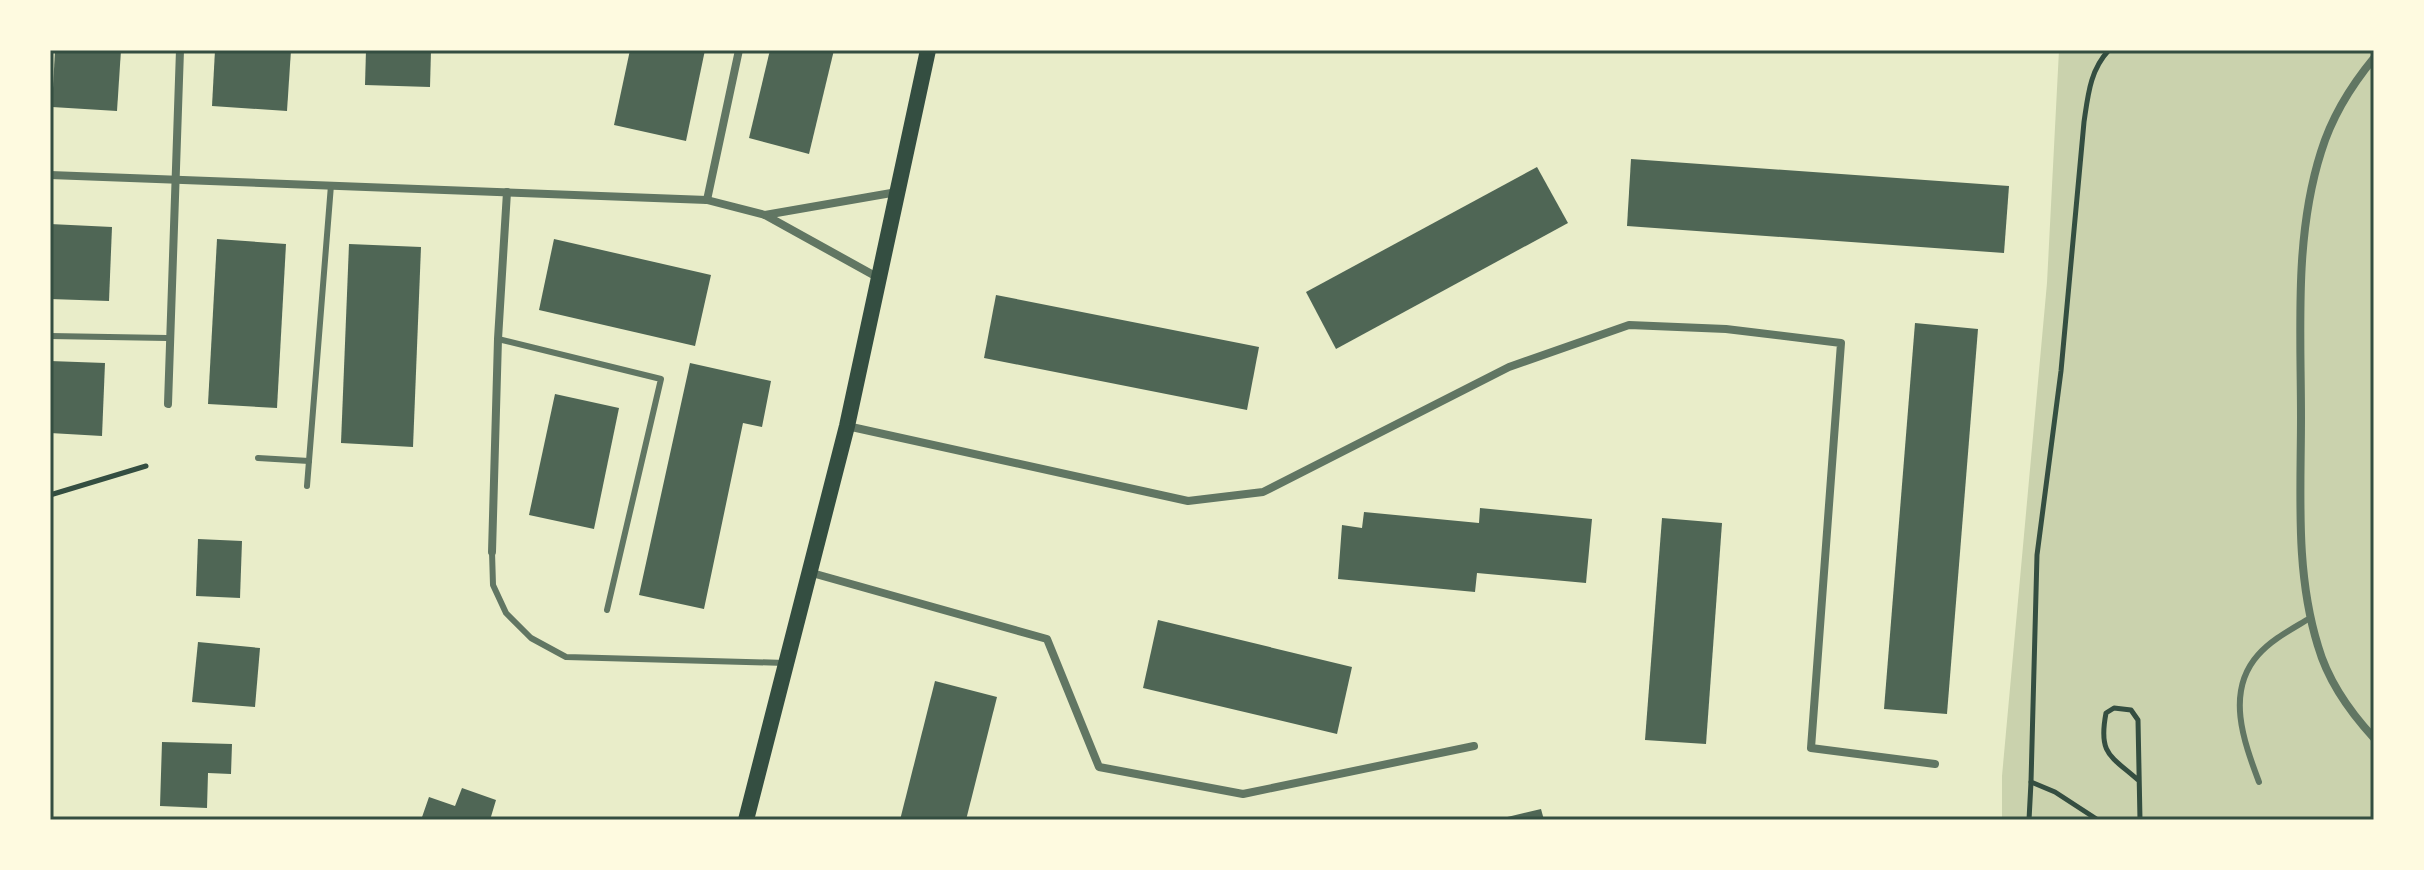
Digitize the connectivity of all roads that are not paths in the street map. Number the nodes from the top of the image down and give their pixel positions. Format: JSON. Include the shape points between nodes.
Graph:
{"nodes":[{"id":1,"x":180,"y":50,"type":"edge"},
{"id":2,"x":739,"y":50,"type":"edge"},
{"id":3,"x":928,"y":50,"type":"edge"},
{"id":4,"x":2374,"y":58,"type":"edge"},
{"id":5,"x":50,"y":175,"type":"edge"},
{"id":6,"x":173,"y":182,"type":"junction"},
{"id":7,"x":331,"y":185,"type":"junction"},
{"id":8,"x":507,"y":192,"type":"junction"},
{"id":9,"x":897,"y":192,"type":"junction"},
{"id":10,"x":707,"y":200,"type":"junction"},
{"id":11,"x":765,"y":215,"type":"junction"},
{"id":12,"x":877,"y":277,"type":"junction"},
{"id":13,"x":50,"y":336,"type":"edge"},
{"id":14,"x":167,"y":338,"type":"junction"},
{"id":15,"x":498,"y":339,"type":"junction"},
{"id":16,"x":168,"y":404,"type":"dead end"},
{"id":17,"x":847,"y":426,"type":"junction"},
{"id":18,"x":258,"y":458,"type":"dead end"},
{"id":19,"x":309,"y":461,"type":"junction"},
{"id":20,"x":307,"y":486,"type":"dead end"},
{"id":21,"x":492,"y":552,"type":"joint"},
{"id":22,"x":812,"y":573,"type":"junction"},
{"id":23,"x":607,"y":610,"type":"dead end"},
{"id":24,"x":2310,"y":618,"type":"junction"},
{"id":25,"x":789,"y":663,"type":"junction"},
{"id":26,"x":2374,"y":738,"type":"edge"},
{"id":27,"x":1474,"y":746,"type":"dead end"},
{"id":28,"x":1935,"y":764,"type":"dead end"},
{"id":29,"x":2259,"y":782,"type":"dead end"},
{"id":30,"x":746,"y":820,"type":"edge"}],
"edges":[{"from":1,"to":6,"type":"street"},
{"from":2,"to":10,"type":"street"},
{"from":3,"to":9,"type":"main road"},
{"from":4,"to":24,"type":"street","via":[[2352,83],[2333,118],[2307,211],[2301,289],[2301,567]]},
{"from":5,"to":6,"type":"street"},
{"from":6,"to":7,"type":"street"},
{"from":6,"to":14,"type":"street"},
{"from":7,"to":8,"type":"street"},
{"from":7,"to":19,"type":"lane"},
{"from":8,"to":10,"type":"street"},
{"from":8,"to":15,"type":"street"},
{"from":9,"to":11,"type":"street"},
{"from":9,"to":12,"type":"main road"},
{"from":10,"to":11,"type":"street"},
{"from":11,"to":12,"type":"street"},
{"from":12,"to":17,"type":"main road"},
{"from":13,"to":14,"type":"lane"},
{"from":14,"to":16,"type":"street"},
{"from":15,"to":21,"type":"street"},
{"from":15,"to":23,"type":"lane","via":[[661,379]]},
{"from":17,"to":22,"type":"main road"},
{"from":17,"to":28,"type":"street","via":[[1188,501],[1226,498],[1263,492],[1509,367],[1629,325],[1726,329],[1841,343],[1811,748]]},
{"from":18,"to":19,"type":"lane"},
{"from":19,"to":20,"type":"lane"},
{"from":21,"to":25,"type":"lane","via":[[493,585],[506,613],[531,638],[566,657]]},
{"from":22,"to":25,"type":"main road"},
{"from":22,"to":27,"type":"street","via":[[1047,639],[1099,767],[1243,794]]},
{"from":24,"to":26,"type":"street","via":[[2333,683]]},
{"from":24,"to":29,"type":"lane","via":[[2256,657],[2241,692],[2239,719]]},
{"from":25,"to":30,"type":"main road"}]}
